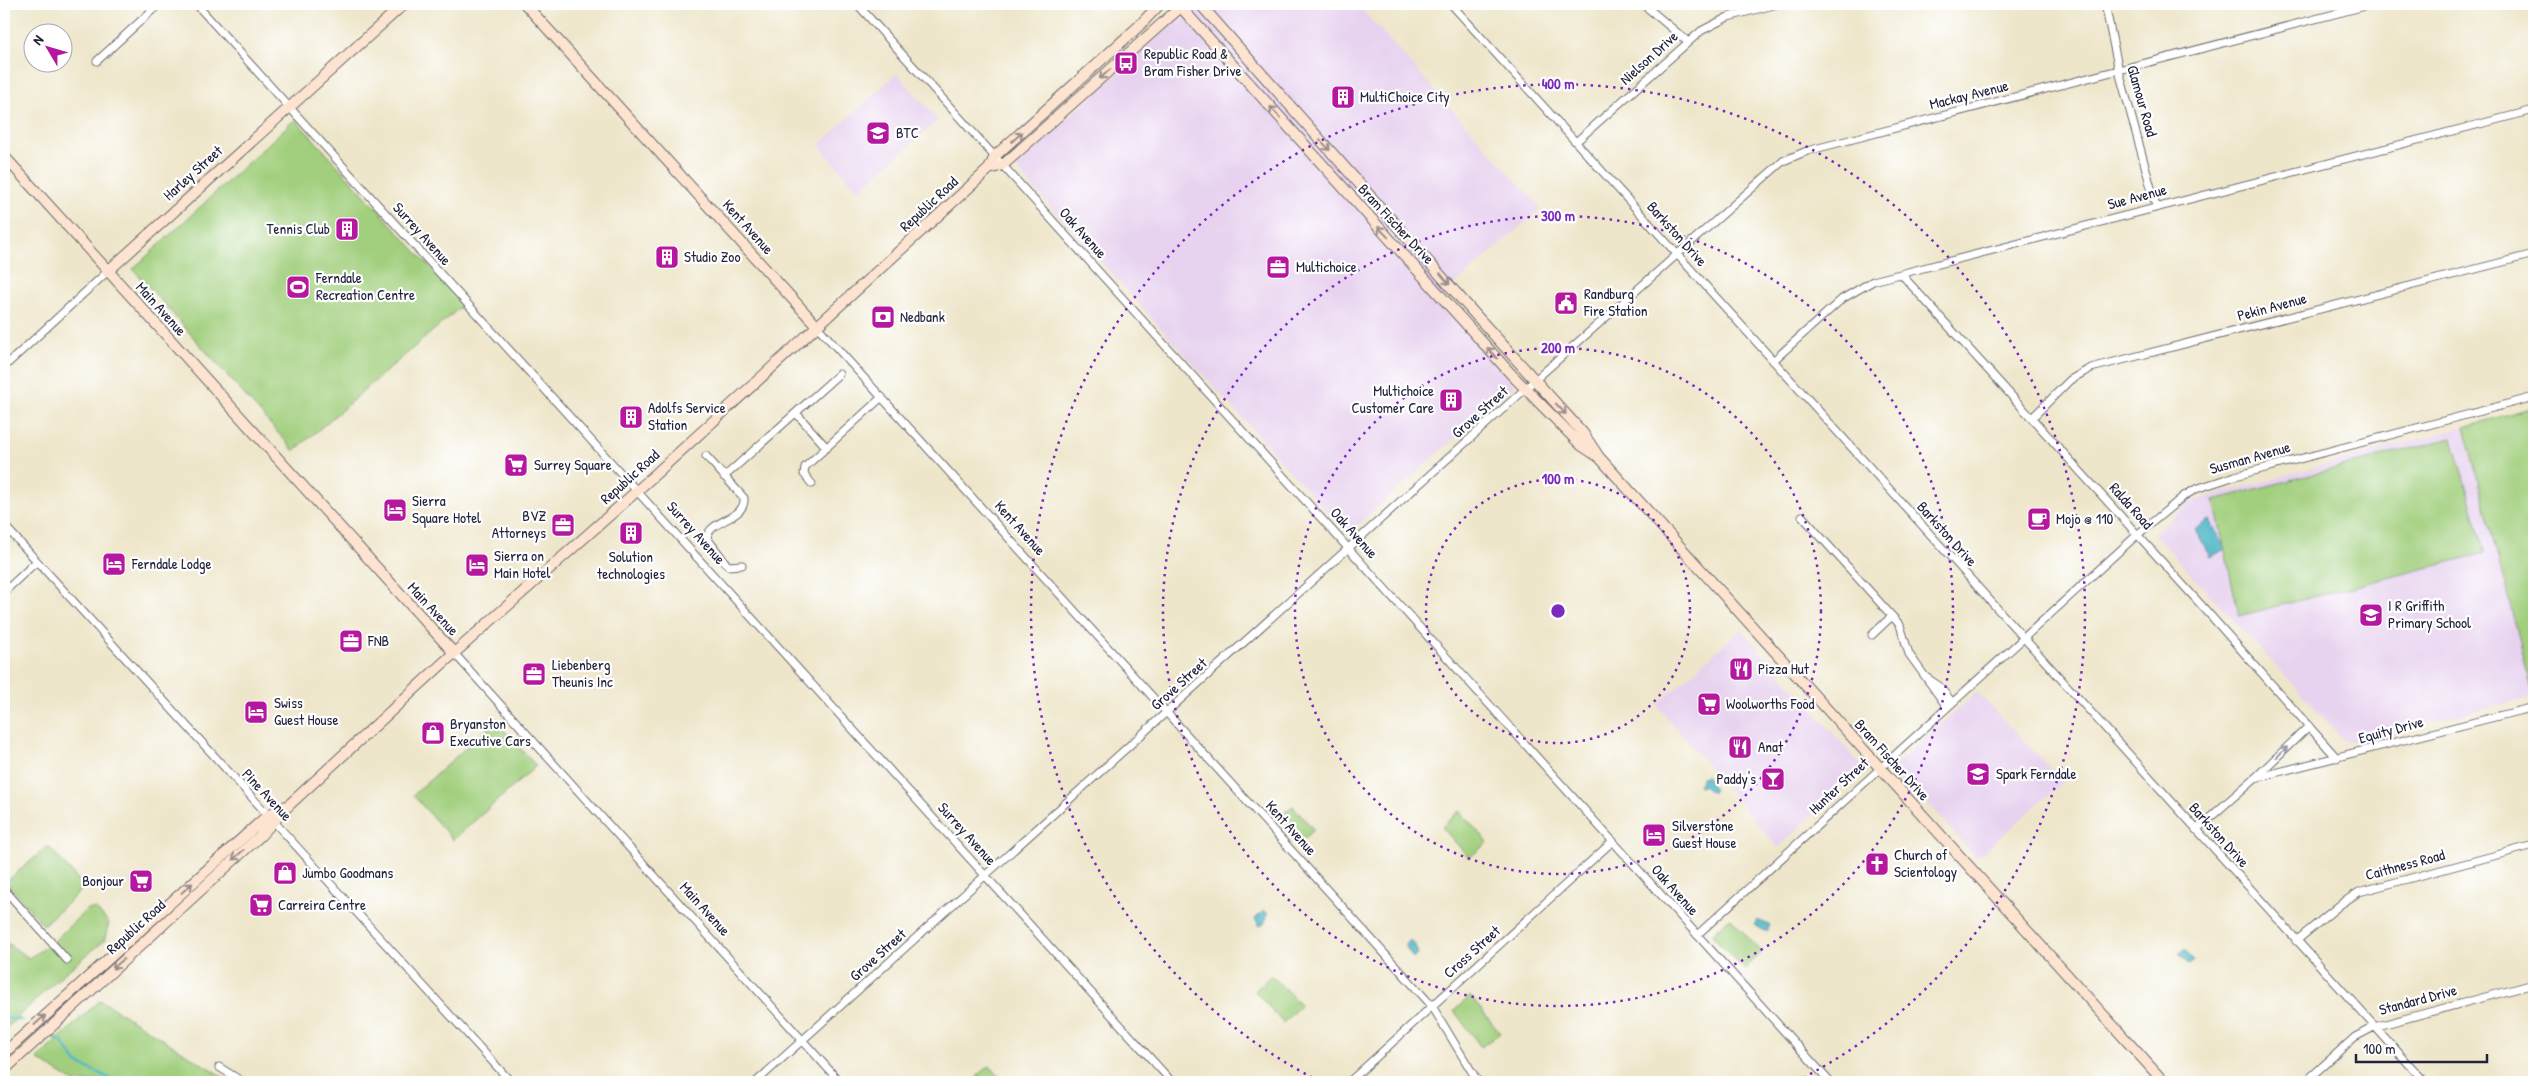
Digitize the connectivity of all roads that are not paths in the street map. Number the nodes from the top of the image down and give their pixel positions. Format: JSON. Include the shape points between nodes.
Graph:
{"nodes":[{"id":1,"x":159,"y":4,"type":"edge"},
{"id":2,"x":196,"y":4,"type":"edge"},
{"id":3,"x":404,"y":4,"type":"edge"},
{"id":4,"x":525,"y":4,"type":"edge"},
{"id":5,"x":857,"y":4,"type":"edge"},
{"id":6,"x":1160,"y":4,"type":"edge"},
{"id":7,"x":1200,"y":4,"type":"edge"},
{"id":8,"x":1451,"y":4,"type":"edge"},
{"id":9,"x":1643,"y":4,"type":"edge"},
{"id":10,"x":1777,"y":4,"type":"edge"},
{"id":11,"x":2105,"y":4,"type":"edge"},
{"id":12,"x":2373,"y":4,"type":"edge"},
{"id":13,"x":1181,"y":5,"type":"edge"},
{"id":14,"x":1688,"y":41,"type":"junction"},
{"id":15,"x":97,"y":61,"type":"dead end"},
{"id":16,"x":2119,"y":71,"type":"junction"},
{"id":17,"x":290,"y":106,"type":"junction"},
{"id":18,"x":2534,"y":110,"type":"edge"},
{"id":19,"x":1577,"y":141,"type":"junction"},
{"id":20,"x":4,"y":156,"type":"edge"},
{"id":21,"x":995,"y":156,"type":"junction"},
{"id":22,"x":1003,"y":165,"type":"junction"},
{"id":23,"x":989,"y":169,"type":"junction"},
{"id":24,"x":2156,"y":206,"type":"junction"},
{"id":25,"x":2534,"y":254,"type":"edge"},
{"id":26,"x":1678,"y":256,"type":"junction"},
{"id":27,"x":107,"y":272,"type":"junction"},
{"id":28,"x":1902,"y":275,"type":"junction"},
{"id":29,"x":1621,"y":305,"type":"joint"},
{"id":30,"x":817,"y":326,"type":"junction"},
{"id":31,"x":1773,"y":361,"type":"junction"},
{"id":32,"x":4,"y":367,"type":"edge"},
{"id":33,"x":839,"y":374,"type":"dead end"},
{"id":34,"x":1535,"y":380,"type":"junction"},
{"id":35,"x":1525,"y":389,"type":"junction"},
{"id":36,"x":882,"y":396,"type":"junction"},
{"id":37,"x":2534,"y":397,"type":"edge"},
{"id":38,"x":796,"y":413,"type":"junction"},
{"id":39,"x":2033,"y":417,"type":"junction"},
{"id":40,"x":827,"y":448,"type":"junction"},
{"id":41,"x":706,"y":456,"type":"dead end"},
{"id":42,"x":1599,"y":457,"type":"junction"},
{"id":43,"x":724,"y":477,"type":"junction"},
{"id":44,"x":812,"y":484,"type":"dead end"},
{"id":45,"x":638,"y":490,"type":"junction"},
{"id":46,"x":1802,"y":516,"type":"dead end"},
{"id":47,"x":4,"y":525,"type":"edge"},
{"id":48,"x":2138,"y":534,"type":"junction"},
{"id":49,"x":1350,"y":548,"type":"junction"},
{"id":50,"x":36,"y":562,"type":"junction"},
{"id":51,"x":742,"y":565,"type":"dead end"},
{"id":52,"x":4,"y":592,"type":"edge"},
{"id":53,"x":1892,"y":616,"type":"junction"},
{"id":54,"x":1872,"y":635,"type":"dead end"},
{"id":55,"x":2022,"y":638,"type":"junction"},
{"id":56,"x":454,"y":653,"type":"junction"},
{"id":57,"x":1950,"y":705,"type":"junction"},
{"id":58,"x":2534,"y":707,"type":"edge"},
{"id":59,"x":1167,"y":713,"type":"junction"},
{"id":60,"x":2309,"y":726,"type":"junction"},
{"id":61,"x":2337,"y":758,"type":"junction"},
{"id":62,"x":1879,"y":768,"type":"junction"},
{"id":63,"x":2254,"y":778,"type":"junction"},
{"id":64,"x":271,"y":818,"type":"junction"},
{"id":65,"x":2196,"y":830,"type":"junction"},
{"id":66,"x":1613,"y":841,"type":"junction"},
{"id":67,"x":2534,"y":845,"type":"edge"},
{"id":68,"x":987,"y":876,"type":"junction"},
{"id":69,"x":4,"y":889,"type":"edge"},
{"id":70,"x":1697,"y":935,"type":"junction"},
{"id":71,"x":2296,"y":941,"type":"junction"},
{"id":72,"x":67,"y":960,"type":"dead end"},
{"id":73,"x":2534,"y":984,"type":"edge"},
{"id":74,"x":1432,"y":1006,"type":"junction"},
{"id":75,"x":2374,"y":1026,"type":"junction"},
{"id":76,"x":803,"y":1041,"type":"junction"},
{"id":77,"x":23,"y":1052,"type":"junction"},
{"id":78,"x":4,"y":1053,"type":"edge"},
{"id":79,"x":219,"y":1067,"type":"dead end"},
{"id":80,"x":4,"y":1070,"type":"edge"},
{"id":81,"x":4,"y":1077,"type":"edge"},
{"id":82,"x":243,"y":1082,"type":"edge"},
{"id":83,"x":511,"y":1082,"type":"edge"},
{"id":84,"x":756,"y":1082,"type":"edge"},
{"id":85,"x":840,"y":1082,"type":"edge"},
{"id":86,"x":1172,"y":1082,"type":"edge"},
{"id":87,"x":1349,"y":1082,"type":"edge"},
{"id":88,"x":1478,"y":1082,"type":"edge"},
{"id":89,"x":1830,"y":1082,"type":"edge"},
{"id":90,"x":2164,"y":1082,"type":"edge"},
{"id":91,"x":2305,"y":1082,"type":"edge"},
{"id":92,"x":2425,"y":1082,"type":"edge"}],
"edges":[{"from":1,"to":15,"type":"street"},
{"from":2,"to":17,"type":"street","name":"Surrey Avenue"},
{"from":3,"to":17,"type":"main road","name":"Harley Street"},
{"from":4,"to":30,"type":"main road","name":"Kent Avenue"},
{"from":5,"to":21,"type":"street","name":"Oak Avenue"},
{"from":21,"to":6,"type":"main road","name":"Republic Road","one_way":true},
{"from":7,"to":34,"type":"main road","name":"Bram Fischer Drive","one_way":true},
{"from":8,"to":19,"type":"street","name":"Barkston Drive"},
{"from":9,"to":14,"type":"street"},
{"from":10,"to":14,"type":"street","name":"Nielson Drive","via":[[1728,17]]},
{"from":11,"to":16,"type":"street","name":"Glamour Road"},
{"from":12,"to":16,"type":"street","name":"Mackay Avenue"},
{"from":13,"to":22,"type":"main road","name":"Republic Road","one_way":true},
{"from":35,"to":13,"type":"main road","name":"Bram Fischer Drive","one_way":true},
{"from":14,"to":19,"type":"street","name":"Nielson Drive"},
{"from":16,"to":24,"type":"street","name":"Glamour Road"},
{"from":16,"to":26,"type":"street","name":"Mackay Avenue","via":[[1794,155],[1770,172]]},
{"from":17,"to":27,"type":"main road","name":"Harley Street"},
{"from":17,"to":45,"type":"street","name":"Surrey Avenue"},
{"from":18,"to":24,"type":"street","name":"Sue Avenue"},
{"from":19,"to":26,"type":"street","name":"Barkston Drive"},
{"from":20,"to":27,"type":"main road","name":"Main Avenue"},
{"from":21,"to":22,"type":"street","name":"Oak Avenue"},
{"from":21,"to":23,"type":"main road","name":"Republic Road"},
{"from":22,"to":23,"type":"main road","name":"Republic Road"},
{"from":22,"to":49,"type":"street","name":"Oak Avenue"},
{"from":23,"to":30,"type":"main road","name":"Republic Road"},
{"from":24,"to":28,"type":"street","name":"Sue Avenue"},
{"from":25,"to":39,"type":"street","name":"Pekin Avenue","via":[[2091,368],[2070,380]]},
{"from":26,"to":29,"type":"street","name":"Mackay Avenue"},
{"from":26,"to":31,"type":"street","name":"Barkston Drive"},
{"from":27,"to":32,"type":"street","name":"Harley Street"},
{"from":27,"to":56,"type":"main road","name":"Main Avenue"},
{"from":28,"to":31,"type":"street","name":"Sue Avenue","via":[[1873,281],[1853,291]]},
{"from":28,"to":39,"type":"street","name":"Ralda Road"},
{"from":29,"to":34,"type":"street","name":"Grove Street"},
{"from":30,"to":36,"type":"street","name":"Kent Avenue"},
{"from":30,"to":45,"type":"main road","name":"Republic Road"},
{"from":31,"to":55,"type":"street","name":"Barkston Drive"},
{"from":33,"to":38,"type":"street"},
{"from":34,"to":35,"type":"street","name":"Grove Street"},
{"from":34,"to":42,"type":"main road","name":"Bram Fischer Drive","one_way":true,"via":[[1587,437]]},
{"from":35,"to":42,"type":"main road","name":"Bram Fischer Drive","via":[[1581,445]]},
{"from":35,"to":49,"type":"street","name":"Grove Street"},
{"from":36,"to":40,"type":"street"},
{"from":36,"to":59,"type":"street","name":"Kent Avenue"},
{"from":37,"to":48,"type":"street","name":"Susman Avenue","via":[[2211,483],[2184,496]]},
{"from":38,"to":40,"type":"street"},
{"from":38,"to":43,"type":"street"},
{"from":39,"to":48,"type":"street","name":"Ralda Road"},
{"from":40,"to":44,"type":"street","via":[[805,467],[804,474]]},
{"from":41,"to":43,"type":"street"},
{"from":42,"to":62,"type":"main road","name":"Bram Fischer Drive"},
{"from":43,"to":51,"type":"street","via":[[744,502],[739,511],[710,530],[707,538],[728,566]]},
{"from":45,"to":56,"type":"main road","name":"Republic Road"},
{"from":45,"to":68,"type":"street","name":"Surrey Avenue"},
{"from":46,"to":53,"type":"street"},
{"from":47,"to":50,"type":"street","name":"Pine Avenue"},
{"from":48,"to":55,"type":"street","name":"Susman Avenue"},
{"from":48,"to":60,"type":"street","name":"Ralda Road"},
{"from":49,"to":59,"type":"street","name":"Grove Street"},
{"from":49,"to":66,"type":"street","name":"Oak Avenue"},
{"from":50,"to":52,"type":"street"},
{"from":50,"to":64,"type":"street","name":"Pine Avenue"},
{"from":53,"to":54,"type":"street"},
{"from":53,"to":57,"type":"street","via":[[1904,632],[1909,654],[1934,691]]},
{"from":55,"to":57,"type":"street","name":"Hunter Street"},
{"from":55,"to":65,"type":"street","name":"Barkston Drive"},
{"from":56,"to":64,"type":"main road","name":"Republic Road"},
{"from":56,"to":76,"type":"street","name":"Main Avenue"},
{"from":57,"to":62,"type":"street","name":"Hunter Street"},
{"from":58,"to":61,"type":"street","name":"Equity Drive"},
{"from":59,"to":68,"type":"street","name":"Grove Street"},
{"from":59,"to":74,"type":"street","name":"Kent Avenue"},
{"from":60,"to":61,"type":"street","name":"Ralda Road"},
{"from":63,"to":60,"type":"street","name":"Equity Drive","one_way":true},
{"from":61,"to":63,"type":"street","name":"Equity Drive"},
{"from":62,"to":70,"type":"street","name":"Hunter Street"},
{"from":62,"to":90,"type":"main road","name":"Bram Fischer Drive"},
{"from":63,"to":65,"type":"street","name":"Equity Drive"},
{"from":64,"to":77,"type":"main road","name":"Republic Road","one_way":true},
{"from":78,"to":64,"type":"main road","name":"Republic Road","one_way":true},
{"from":64,"to":83,"type":"street","name":"Pine Avenue"},
{"from":65,"to":71,"type":"street","name":"Barkston Drive"},
{"from":66,"to":70,"type":"street","name":"Oak Avenue"},
{"from":66,"to":74,"type":"street","name":"Cross Street"},
{"from":67,"to":71,"type":"street","name":"Caithness Road","via":[[2360,892]]},
{"from":68,"to":76,"type":"street","name":"Grove Street"},
{"from":68,"to":86,"type":"street","name":"Surrey Avenue"},
{"from":69,"to":72,"type":"street"},
{"from":70,"to":89,"type":"street","name":"Oak Avenue"},
{"from":71,"to":75,"type":"street","name":"Barkston Drive"},
{"from":73,"to":75,"type":"street","name":"Standard Drive"},
{"from":74,"to":87,"type":"street","name":"Cross Street"},
{"from":74,"to":88,"type":"street","name":"Kent Avenue"},
{"from":75,"to":91,"type":"street","name":"Standard Drive","via":[[2355,1037]]},
{"from":75,"to":92,"type":"street","name":"Barkston Drive"},
{"from":76,"to":84,"type":"street","name":"Grove Street"},
{"from":76,"to":85,"type":"street","name":"Main Avenue"},
{"from":77,"to":80,"type":"main road","name":"Republic Road"},
{"from":77,"to":81,"type":"main road"},
{"from":79,"to":82,"type":"street"}]}
